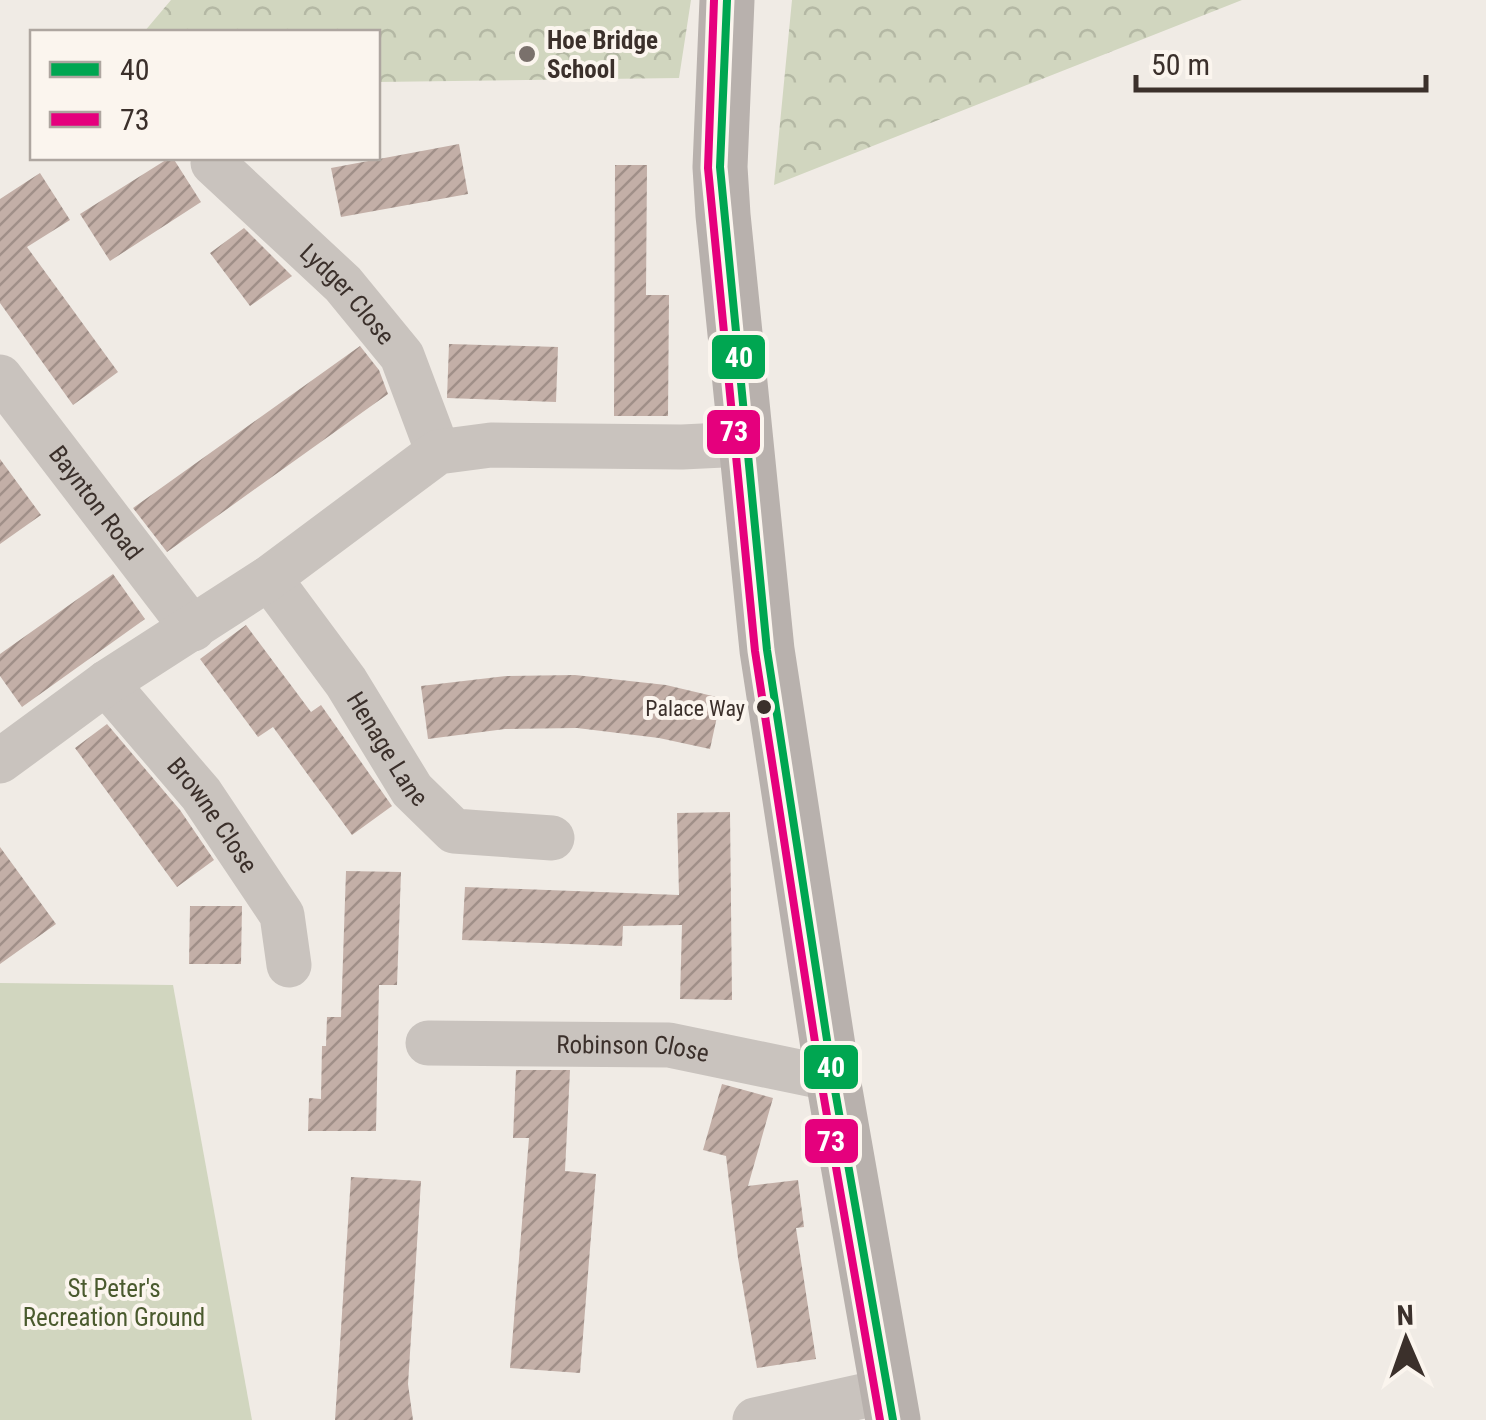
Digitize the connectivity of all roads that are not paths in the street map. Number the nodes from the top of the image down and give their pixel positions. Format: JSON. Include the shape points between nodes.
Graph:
{"nodes":[{"id":1,"x":727,"y":0,"type":"edge"},
{"id":2,"x":212,"y":162,"type":"dead end"},
{"id":3,"x":0,"y":377,"type":"edge"},
{"id":4,"x":744,"y":444,"type":"junction"},
{"id":5,"x":438,"y":452,"type":"junction"},
{"id":6,"x":270,"y":578,"type":"junction"},
{"id":7,"x":192,"y":629,"type":"junction"},
{"id":8,"x":106,"y":682,"type":"junction"},
{"id":9,"x":0,"y":761,"type":"edge"},
{"id":10,"x":552,"y":838,"type":"dead end"},
{"id":11,"x":289,"y":964,"type":"dead end"},
{"id":12,"x":428,"y":1043,"type":"dead end"},
{"id":13,"x":833,"y":1079,"type":"junction"},
{"id":14,"x":892,"y":1405,"type":"edge"},
{"id":15,"x":755,"y":1420,"type":"edge"}],
"edges":[{"from":1,"to":4,"type":"main road","via":[[720,167]]},
{"from":2,"to":5,"type":"street","name":"Lydger Close","via":[[343,284],[402,356]]},
{"from":3,"to":7,"type":"street","name":"Baynton Road"},
{"from":4,"to":5,"type":"street","via":[[491,445]]},
{"from":4,"to":13,"type":"main road","via":[[767,650]]},
{"from":5,"to":6,"type":"street"},
{"from":6,"to":7,"type":"street"},
{"from":6,"to":10,"type":"street","name":"Henage Lane","via":[[346,682],[412,790],[454,831]]},
{"from":7,"to":8,"type":"street"},
{"from":8,"to":9,"type":"street"},
{"from":8,"to":11,"type":"street","name":"Browne Close","via":[[201,794],[282,915]]},
{"from":12,"to":13,"type":"street","name":"Robinson Close","via":[[669,1045]]},
{"from":13,"to":14,"type":"main road"},
{"from":14,"to":15,"type":"street"}]}
